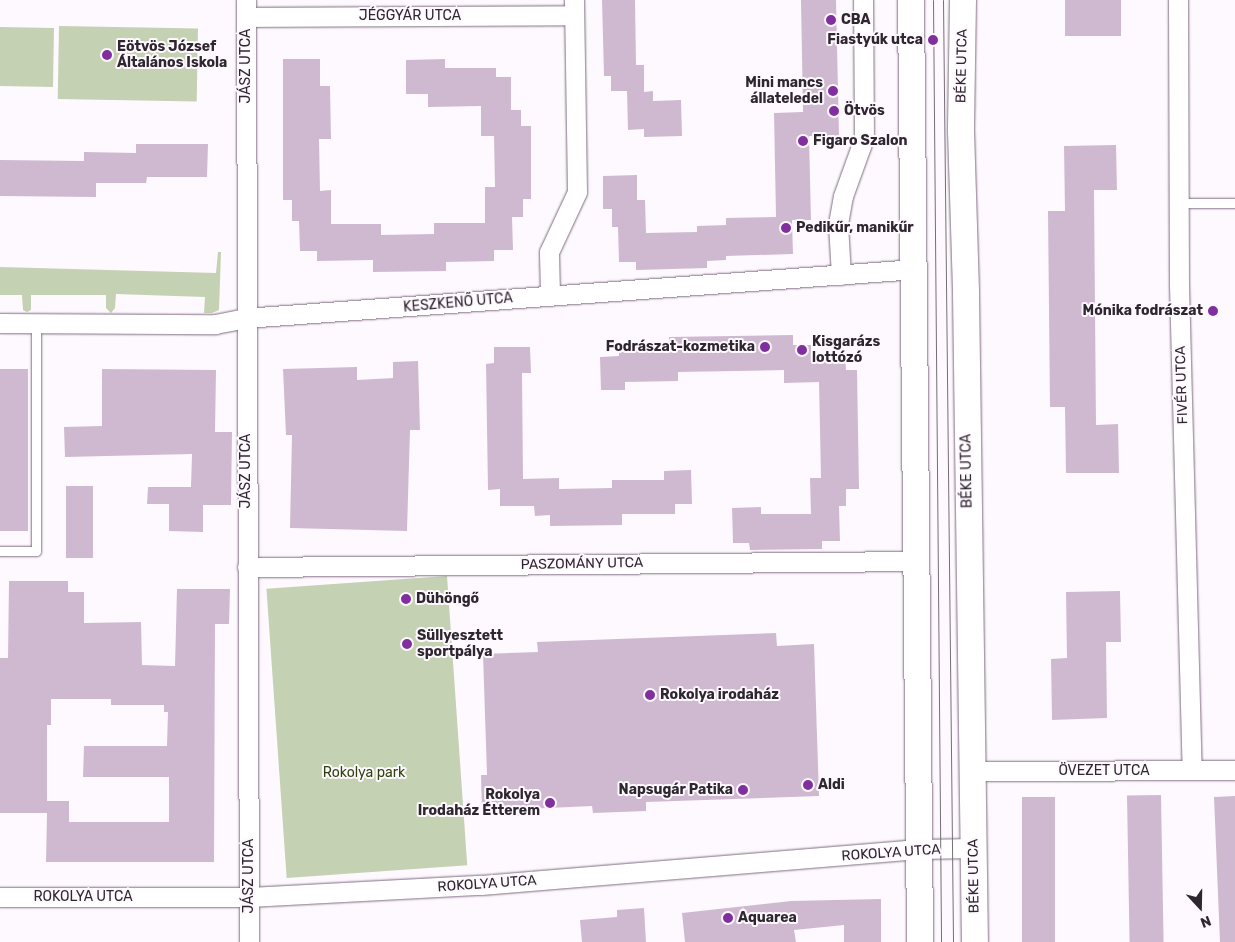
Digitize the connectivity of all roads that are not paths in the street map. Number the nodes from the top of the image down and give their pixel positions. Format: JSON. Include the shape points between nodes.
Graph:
{"nodes":[{"id":1,"x":863,"y":0,"type":"edge"},
{"id":2,"x":911,"y":0,"type":"edge"},
{"id":3,"x":963,"y":0,"type":"edge"},
{"id":4,"x":1178,"y":0,"type":"edge"},
{"id":5,"x":246,"y":8,"type":"edge"},
{"id":6,"x":574,"y":8,"type":"edge"},
{"id":7,"x":1179,"y":203,"type":"junction"},
{"id":8,"x":1235,"y":203,"type":"edge"},
{"id":9,"x":916,"y":269,"type":"junction"},
{"id":10,"x":841,"y":275,"type":"junction"},
{"id":11,"x":550,"y":294,"type":"junction"},
{"id":12,"x":245,"y":318,"type":"junction"},
{"id":13,"x":0,"y":323,"type":"edge"},
{"id":14,"x":36,"y":323,"type":"junction"},
{"id":15,"x":0,"y":551,"type":"edge"},
{"id":16,"x":918,"y":560,"type":"junction"},
{"id":17,"x":247,"y":567,"type":"junction"},
{"id":18,"x":1192,"y":770,"type":"junction"},
{"id":19,"x":1235,"y":770,"type":"edge"},
{"id":20,"x":973,"y":771,"type":"junction"},
{"id":21,"x":974,"y":848,"type":"junction"},
{"id":22,"x":919,"y":849,"type":"junction"},
{"id":23,"x":249,"y":897,"type":"junction"},
{"id":24,"x":0,"y":898,"type":"edge"},
{"id":25,"x":249,"y":942,"type":"edge"},
{"id":26,"x":920,"y":942,"type":"edge"},
{"id":27,"x":975,"y":942,"type":"edge"}],
"edges":[{"from":1,"to":10,"type":"street","via":[[864,138],[842,196],[838,224]]},
{"from":2,"to":9,"type":"main road"},
{"from":3,"to":20,"type":"main road","name":"BÉKE UTCA","via":[[961,131]]},
{"from":4,"to":7,"type":"street","name":"FIVÉR UTCA"},
{"from":5,"to":6,"type":"street","name":"JÉGGYÁR UTCA"},
{"from":5,"to":12,"type":"street","name":"JÁSZ UTCA"},
{"from":6,"to":11,"type":"street","name":"JÉGGYÁR UTCA","via":[[577,192],[549,252]]},
{"from":7,"to":8,"type":"lane"},
{"from":7,"to":18,"type":"street","name":"FIVÉR UTCA"},
{"from":9,"to":10,"type":"street","name":"KESZKENŐ UTCA"},
{"from":9,"to":16,"type":"main road"},
{"from":10,"to":11,"type":"street","name":"KESZKENŐ UTCA"},
{"from":11,"to":12,"type":"street","name":"KESZKENŐ UTCA","via":[[462,304]]},
{"from":12,"to":14,"type":"street","name":"KESZKENŐ UTCA","via":[[215,324]]},
{"from":12,"to":17,"type":"street","name":"JÁSZ UTCA"},
{"from":13,"to":14,"type":"street","name":"KESZKENŐ UTCA"},
{"from":14,"to":15,"type":"lane","via":[[36,551]]},
{"from":16,"to":17,"type":"street","name":"PASZOMÁNY UTCA"},
{"from":16,"to":22,"type":"main road"},
{"from":17,"to":23,"type":"street","name":"JÁSZ UTCA"},
{"from":18,"to":19,"type":"street","name":"ÖVEZET UTCA"},
{"from":18,"to":20,"type":"street","name":"ÖVEZET UTCA"},
{"from":20,"to":21,"type":"main road","name":"BÉKE UTCA"},
{"from":21,"to":22,"type":"street","name":"ROKOLYA UTCA"},
{"from":21,"to":27,"type":"main road","name":"BÉKE UTCA"},
{"from":22,"to":23,"type":"street","name":"ROKOLYA UTCA","via":[[481,885]]},
{"from":22,"to":26,"type":"main road"},
{"from":23,"to":24,"type":"street","name":"ROKOLYA UTCA"},
{"from":23,"to":25,"type":"street","name":"JÁSZ UTCA"}]}
